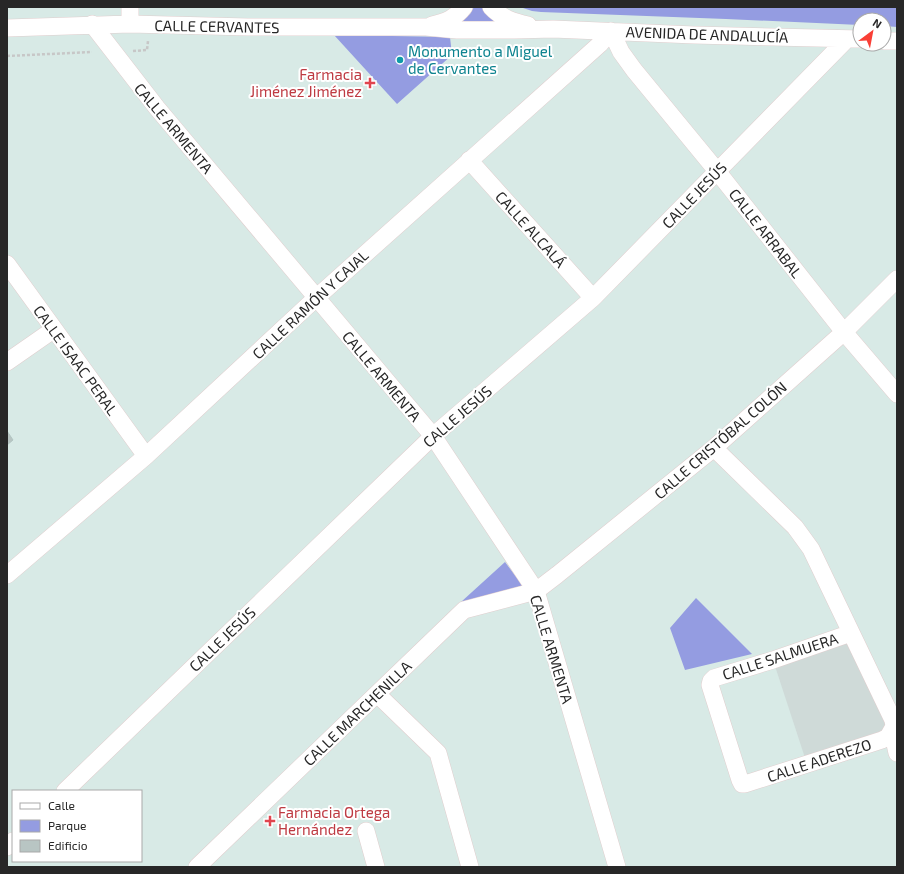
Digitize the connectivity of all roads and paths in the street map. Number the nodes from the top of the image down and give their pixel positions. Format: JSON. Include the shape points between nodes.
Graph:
{"nodes":[{"id":1,"x":464,"y":7,"type":"edge"},
{"id":2,"x":491,"y":7,"type":"edge"},
{"id":3,"x":130,"y":15,"type":"edge"},
{"id":4,"x":92,"y":24,"type":"junction"},
{"id":5,"x":426,"y":27,"type":"junction"},
{"id":6,"x":7,"y":28,"type":"edge"},
{"id":7,"x":553,"y":29,"type":"junction"},
{"id":8,"x":611,"y":31,"type":"junction"},
{"id":9,"x":852,"y":39,"type":"edge"},
{"id":10,"x":852,"y":41,"type":"edge"},
{"id":11,"x":469,"y":160,"type":"junction"},
{"id":12,"x":717,"y":171,"type":"junction"},
{"id":13,"x":7,"y":264,"type":"edge"},
{"id":14,"x":897,"y":279,"type":"edge"},
{"id":15,"x":316,"y":298,"type":"junction"},
{"id":16,"x":593,"y":298,"type":"junction"},
{"id":17,"x":53,"y":330,"type":"junction"},
{"id":18,"x":844,"y":332,"type":"junction"},
{"id":19,"x":7,"y":362,"type":"edge"},
{"id":20,"x":897,"y":394,"type":"edge"},
{"id":21,"x":433,"y":436,"type":"junction"},
{"id":22,"x":714,"y":448,"type":"junction"},
{"id":23,"x":146,"y":456,"type":"junction"},
{"id":24,"x":7,"y":575,"type":"edge"},
{"id":25,"x":536,"y":591,"type":"junction"},
{"id":26,"x":851,"y":633,"type":"junction"},
{"id":27,"x":377,"y":694,"type":"junction"},
{"id":28,"x":892,"y":730,"type":"junction"},
{"id":29,"x":897,"y":753,"type":"edge"},
{"id":30,"x":742,"y":784,"type":"joint"},
{"id":31,"x":66,"y":790,"type":"edge"},
{"id":32,"x":366,"y":831,"type":"dead end"},
{"id":33,"x":197,"y":867,"type":"edge"},
{"id":34,"x":376,"y":867,"type":"edge"},
{"id":35,"x":470,"y":867,"type":"edge"},
{"id":36,"x":617,"y":867,"type":"edge"}],
"edges":[{"from":1,"to":5,"type":"street","via":[[452,18]]},
{"from":2,"to":7,"type":"street","name":"AVENIDA DE ANDALUCÍA","via":[[504,18],[517,23]]},
{"from":3,"to":4,"type":"street","name":"CALLE CERVANTES"},
{"from":3,"to":5,"type":"street","name":"CALLE CERVANTES","via":[[248,27]]},
{"from":4,"to":6,"type":"street","name":"CALLE CERVANTES"},
{"from":4,"to":15,"type":"street","name":"CALLE ARMENTA","via":[[145,94]]},
{"from":5,"to":7,"type":"street","name":"AVENIDA DE ANDALUCÍA","via":[[457,30]]},
{"from":7,"to":8,"type":"street","name":"AVENIDA DE ANDALUCÍA"},
{"from":8,"to":9,"type":"street","name":"AVENIDA DE ANDALUCÍA"},
{"from":8,"to":11,"type":"street","name":"CALLE RAMÓN Y CAJAL","via":[[600,44]]},
{"from":8,"to":12,"type":"street","name":"CALLE ARRABAL","via":[[621,52],[634,70]]},
{"from":10,"to":12,"type":"street","name":"CALLE JESÚS"},
{"from":11,"to":15,"type":"street","name":"CALLE RAMÓN Y CAJAL"},
{"from":11,"to":16,"type":"street","name":"CALLE ALCALÁ"},
{"from":12,"to":16,"type":"street","name":"CALLE JESÚS"},
{"from":12,"to":18,"type":"street","name":"CALLE ARRABAL"},
{"from":13,"to":17,"type":"street","name":"CALLE ISAAC PERAL"},
{"from":14,"to":18,"type":"street","name":"CALLE CRISTÓBAL COLÓN"},
{"from":15,"to":21,"type":"street","name":"CALLE ARMENTA"},
{"from":15,"to":23,"type":"street","name":"CALLE RAMÓN Y CAJAL"},
{"from":16,"to":21,"type":"street","name":"CALLE JESÚS"},
{"from":17,"to":19,"type":"street"},
{"from":17,"to":23,"type":"street","name":"CALLE ISAAC PERAL"},
{"from":18,"to":20,"type":"street","name":"CALLE ARRABAL"},
{"from":18,"to":22,"type":"street","name":"CALLE CRISTÓBAL COLÓN"},
{"from":21,"to":25,"type":"street","name":"CALLE ARMENTA"},
{"from":21,"to":31,"type":"street","name":"CALLE JESÚS"},
{"from":22,"to":25,"type":"street","name":"CALLE CRISTÓBAL COLÓN"},
{"from":22,"to":26,"type":"street","via":[[804,538]]},
{"from":23,"to":24,"type":"street","name":"CALLE RAMÓN Y CAJAL"},
{"from":25,"to":27,"type":"street","name":"CALLE MARCHENILLA","via":[[464,610]]},
{"from":25,"to":36,"type":"street","name":"CALLE ARMENTA"},
{"from":26,"to":28,"type":"street","via":[[894,720]]},
{"from":26,"to":30,"type":"street","name":"CALLE SALMUERA","via":[[711,681],[710,686]]},
{"from":27,"to":33,"type":"street","name":"CALLE MARCHENILLA"},
{"from":27,"to":35,"type":"street","via":[[438,753]]},
{"from":28,"to":29,"type":"street"},
{"from":28,"to":30,"type":"street","name":"CALLE ADEREZO","via":[[888,737],[882,740]]},
{"from":32,"to":34,"type":"street"}]}
